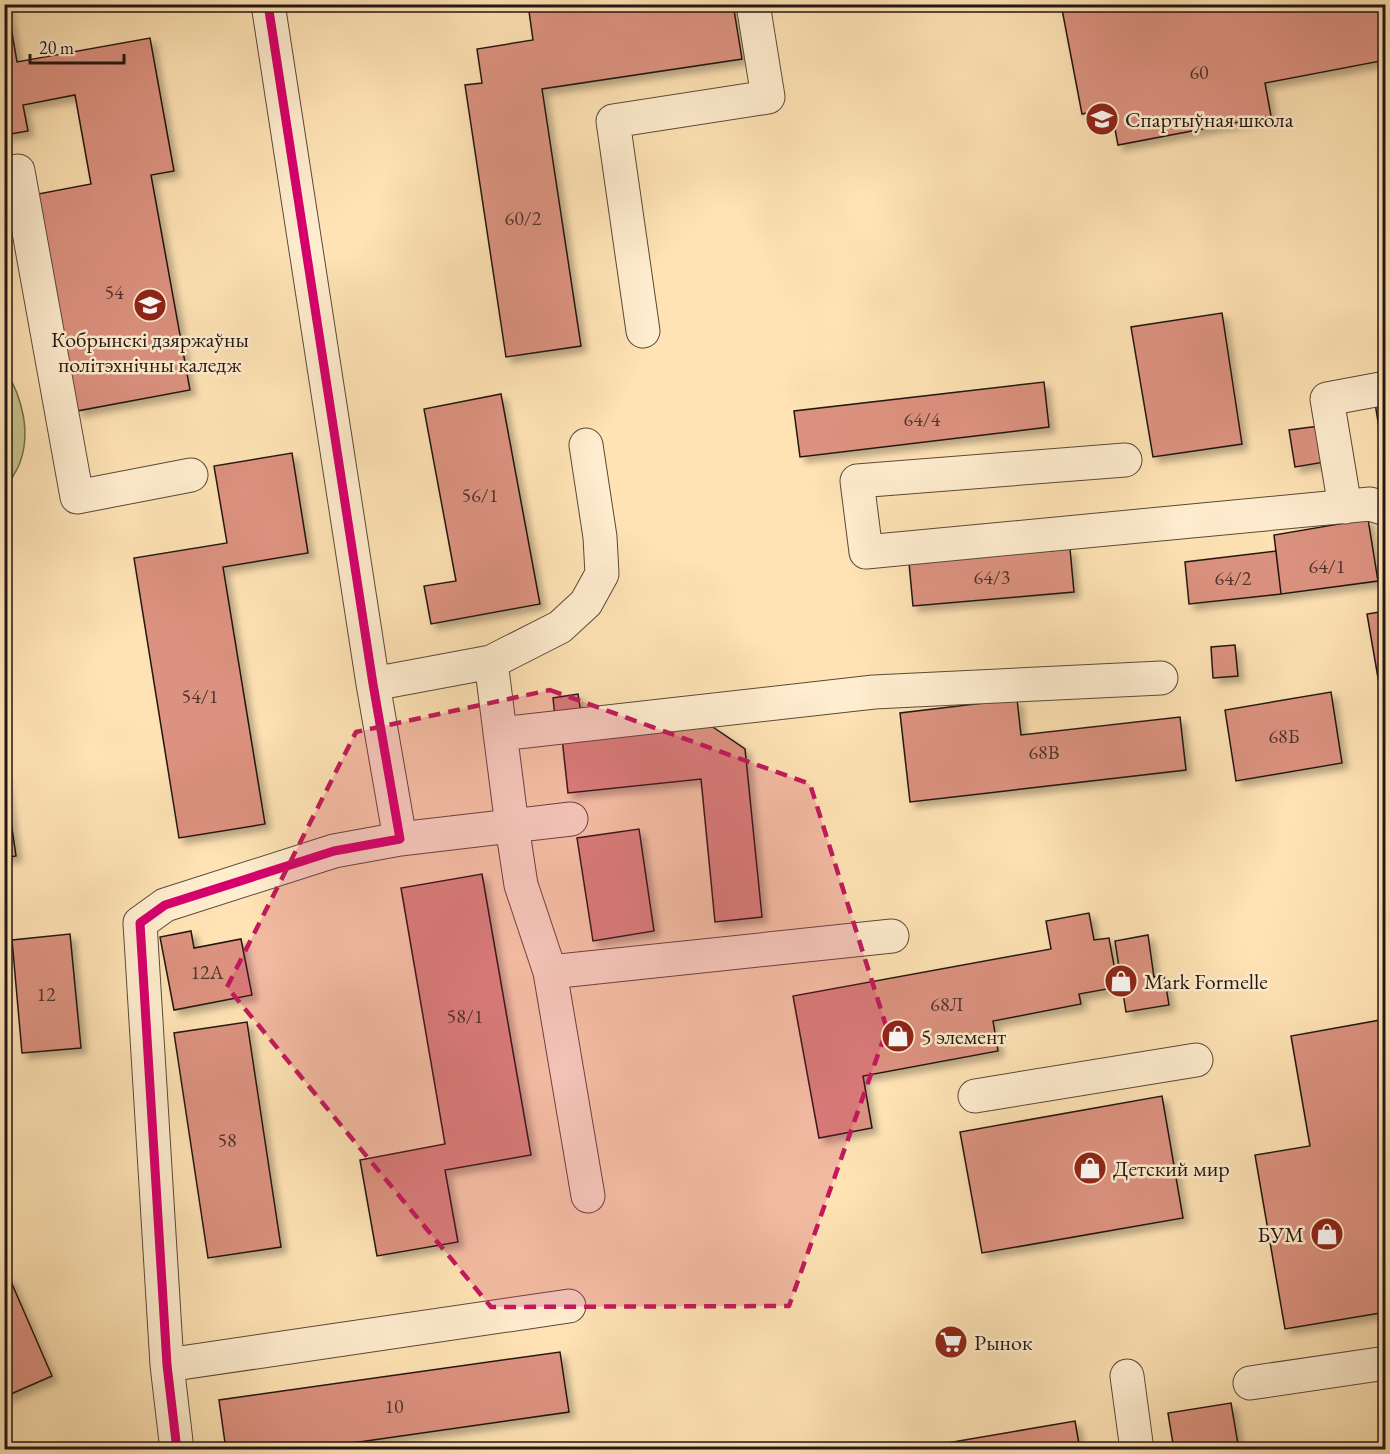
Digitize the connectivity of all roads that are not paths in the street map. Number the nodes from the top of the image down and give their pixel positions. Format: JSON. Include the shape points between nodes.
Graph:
{"nodes":[{"id":1,"x":268,"y":4,"type":"edge"},
{"id":2,"x":753,"y":4,"type":"edge"},
{"id":3,"x":4,"y":173,"type":"edge"},
{"id":4,"x":643,"y":331,"type":"dead end"},
{"id":5,"x":1386,"y":388,"type":"edge"},
{"id":6,"x":586,"y":445,"type":"dead end"},
{"id":7,"x":1125,"y":460,"type":"dead end"},
{"id":8,"x":191,"y":475,"type":"dead end"},
{"id":9,"x":1345,"y":507,"type":"junction"},
{"id":10,"x":1386,"y":509,"type":"edge"},
{"id":11,"x":491,"y":662,"type":"junction"},
{"id":12,"x":1161,"y":678,"type":"dead end"},
{"id":13,"x":373,"y":684,"type":"junction"},
{"id":14,"x":500,"y":734,"type":"junction"},
{"id":15,"x":571,"y":819,"type":"dead end"},
{"id":16,"x":512,"y":826,"type":"junction"},
{"id":17,"x":400,"y":839,"type":"junction"},
{"id":18,"x":892,"y":936,"type":"dead end"},
{"id":19,"x":550,"y":972,"type":"junction"},
{"id":20,"x":1196,"y":1060,"type":"dead end"},
{"id":21,"x":975,"y":1096,"type":"dead end"},
{"id":22,"x":588,"y":1196,"type":"dead end"},
{"id":23,"x":568,"y":1306,"type":"dead end"},
{"id":24,"x":1386,"y":1363,"type":"edge"},
{"id":25,"x":167,"y":1365,"type":"junction"},
{"id":26,"x":1127,"y":1376,"type":"dead end"},
{"id":27,"x":1250,"y":1383,"type":"dead end"},
{"id":28,"x":177,"y":1449,"type":"edge"},
{"id":29,"x":1137,"y":1449,"type":"edge"}],
"edges":[{"from":1,"to":13,"type":"street"},
{"from":2,"to":4,"type":"street","via":[[768,98],[613,121]]},
{"from":3,"to":8,"type":"street","via":[[18,171],[77,497]]},
{"from":5,"to":9,"type":"street","via":[[1328,399]]},
{"from":6,"to":11,"type":"street","via":[[602,574],[586,603],[560,627]]},
{"from":7,"to":9,"type":"street","via":[[857,482],[866,552]]},
{"from":9,"to":10,"type":"street","via":[[1370,504]]},
{"from":11,"to":13,"type":"street"},
{"from":11,"to":14,"type":"street"},
{"from":12,"to":14,"type":"street","via":[[874,692]]},
{"from":13,"to":17,"type":"street"},
{"from":14,"to":16,"type":"street"},
{"from":15,"to":16,"type":"street"},
{"from":16,"to":17,"type":"street"},
{"from":16,"to":19,"type":"street","via":[[521,885]]},
{"from":17,"to":25,"type":"street","via":[[334,851],[165,905],[140,923]]},
{"from":18,"to":19,"type":"street"},
{"from":19,"to":22,"type":"street"},
{"from":20,"to":21,"type":"street"},
{"from":23,"to":25,"type":"street"},
{"from":24,"to":27,"type":"street"},
{"from":25,"to":28,"type":"street"},
{"from":26,"to":29,"type":"street"}]}
